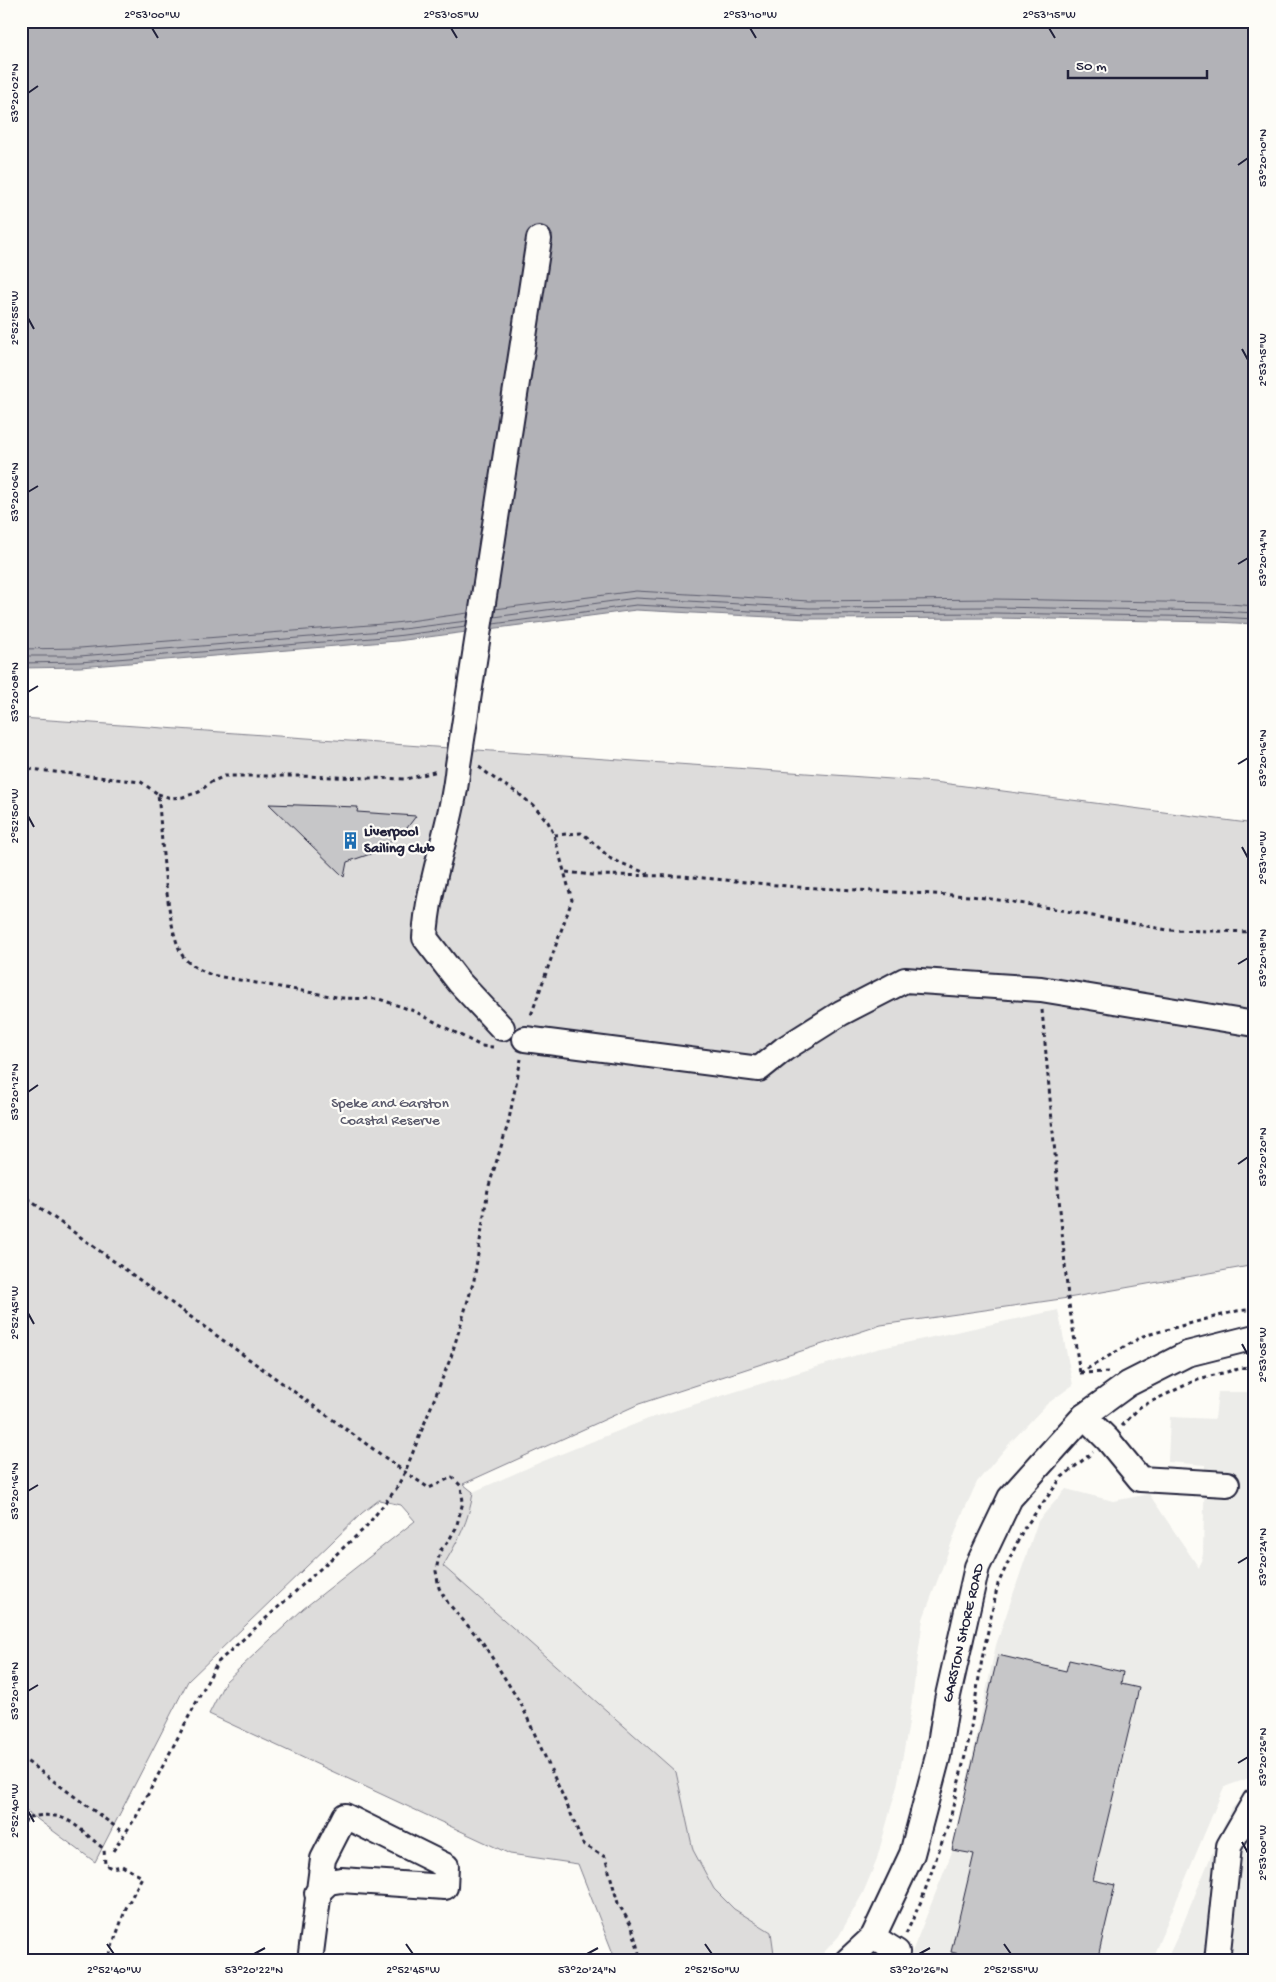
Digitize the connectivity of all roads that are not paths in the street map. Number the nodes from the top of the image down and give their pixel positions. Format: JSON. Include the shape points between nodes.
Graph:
{"nodes":[{"id":1,"x":539,"y":239,"type":"dead end"},
{"id":2,"x":1255,"y":1024,"type":"edge"},
{"id":3,"x":502,"y":1028,"type":"dead end"},
{"id":4,"x":525,"y":1039,"type":"road end"},
{"id":5,"x":1255,"y":1337,"type":"edge"},
{"id":6,"x":1084,"y":1416,"type":"junction"},
{"id":7,"x":1228,"y":1484,"type":"dead end"},
{"id":8,"x":1255,"y":1801,"type":"edge"},
{"id":9,"x":318,"y":1890,"type":"junction"},
{"id":10,"x":873,"y":1937,"type":"junction"},
{"id":11,"x":897,"y":1952,"type":"road end"},
{"id":12,"x":310,"y":1961,"type":"edge"},
{"id":13,"x":847,"y":1961,"type":"edge"},
{"id":14,"x":1217,"y":1961,"type":"edge"}],
"edges":[{"from":1,"to":3,"type":"street","via":[[456,793],[426,912],[425,938],[459,982]]},
{"from":2,"to":4,"type":"street","via":[[1041,989],[905,980],[841,1013],[759,1069]]},
{"from":5,"to":6,"type":"street","name":"GARSTON SHORE ROAD","via":[[1187,1354],[1128,1384]]},
{"from":6,"to":7,"type":"street","via":[[1140,1479]]},
{"from":6,"to":10,"type":"street","name":"GARSTON SHORE ROAD","via":[[1010,1498],[976,1567],[938,1756],[912,1854]]},
{"from":8,"to":14,"type":"street","via":[[1229,1846]]},
{"from":9,"to":9,"type":"street","via":[[323,1859],[345,1816],[446,1866],[445,1887],[341,1880],[329,1882]]},
{"from":9,"to":12,"type":"street"},
{"from":10,"to":11,"type":"street"},
{"from":10,"to":13,"type":"street","name":"GARSTON SHORE ROAD"}]}
